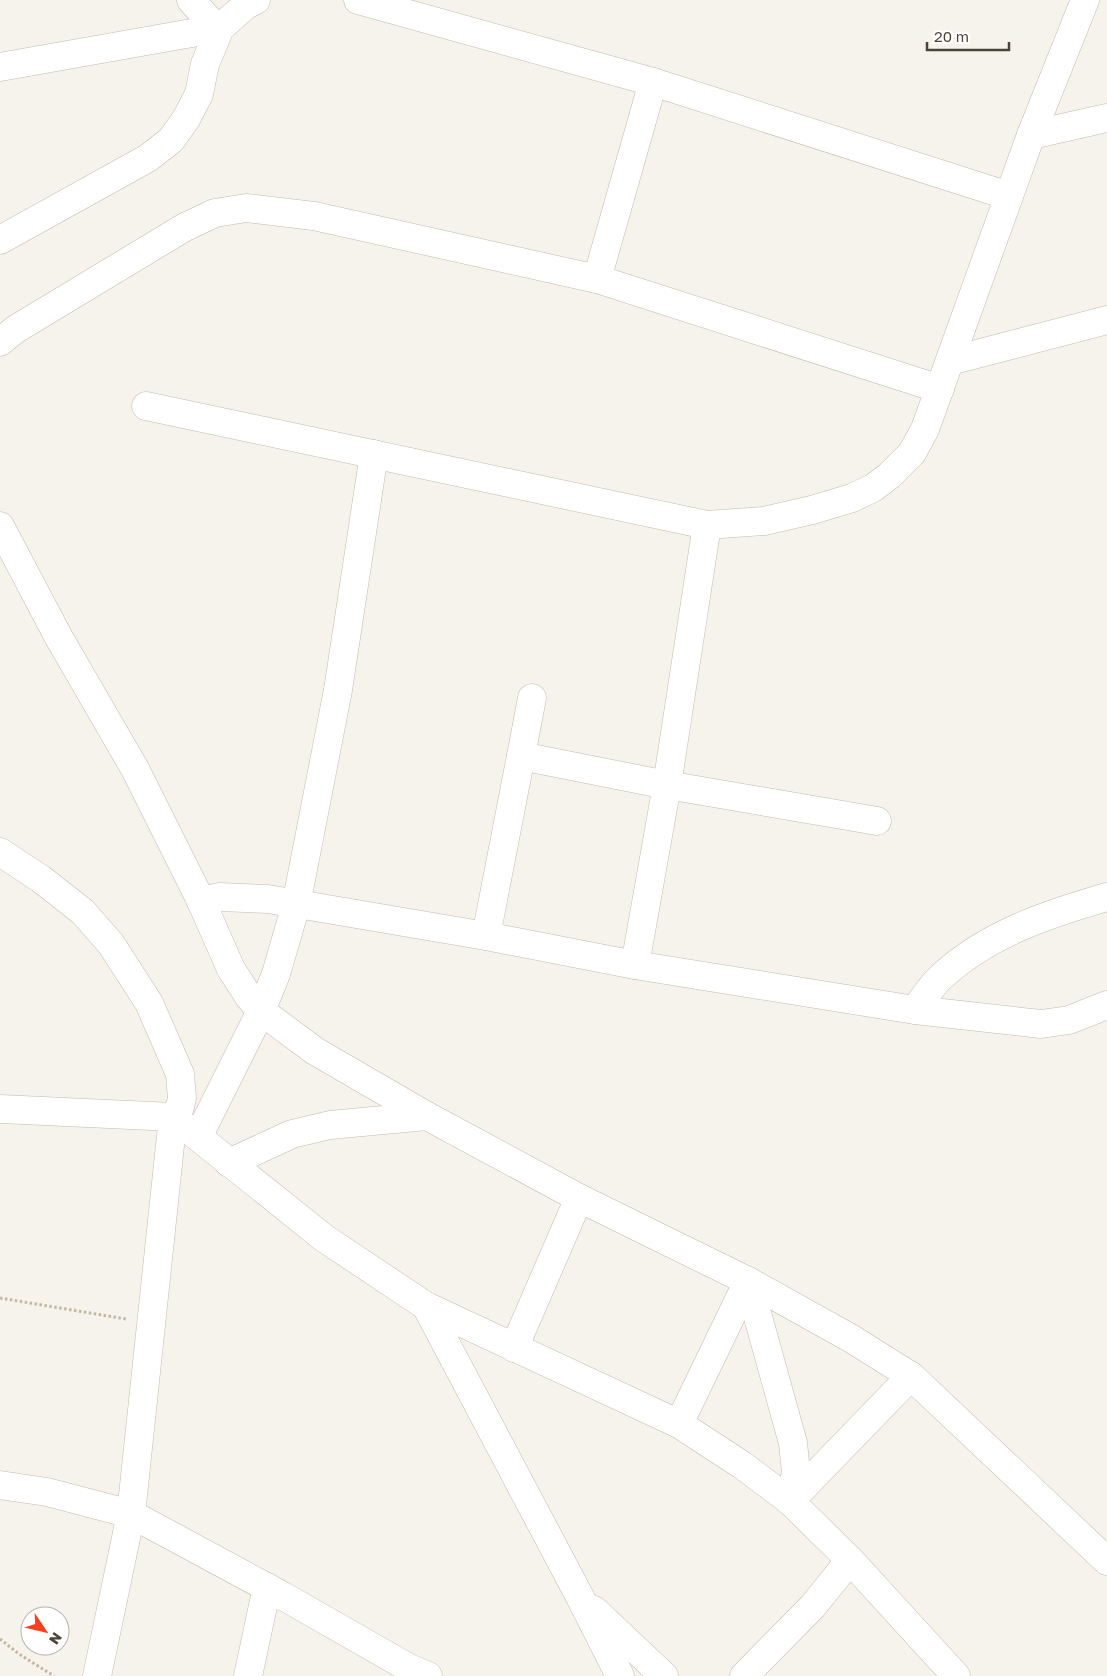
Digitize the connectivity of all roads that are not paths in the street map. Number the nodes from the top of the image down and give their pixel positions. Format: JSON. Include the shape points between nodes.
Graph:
{"nodes":[{"id":1,"x":191,"y":0,"type":"edge"},
{"id":2,"x":256,"y":0,"type":"edge"},
{"id":3,"x":358,"y":0,"type":"edge"},
{"id":4,"x":1085,"y":0,"type":"edge"},
{"id":5,"x":220,"y":28,"type":"junction"},
{"id":6,"x":0,"y":67,"type":"edge"},
{"id":7,"x":653,"y":82,"type":"junction"},
{"id":8,"x":1107,"y":118,"type":"edge"},
{"id":9,"x":1031,"y":135,"type":"junction"},
{"id":10,"x":1009,"y":196,"type":"junction"},
{"id":11,"x":0,"y":240,"type":"edge"},
{"id":12,"x":597,"y":279,"type":"junction"},
{"id":13,"x":1107,"y":320,"type":"edge"},
{"id":14,"x":0,"y":342,"type":"edge"},
{"id":15,"x":950,"y":361,"type":"junction"},
{"id":16,"x":940,"y":389,"type":"junction"},
{"id":17,"x":146,"y":406,"type":"dead end"},
{"id":18,"x":374,"y":454,"type":"junction"},
{"id":19,"x":707,"y":525,"type":"junction"},
{"id":20,"x":0,"y":526,"type":"edge"},
{"id":21,"x":532,"y":698,"type":"dead end"},
{"id":22,"x":521,"y":756,"type":"junction"},
{"id":23,"x":667,"y":785,"type":"junction"},
{"id":24,"x":877,"y":821,"type":"dead end"},
{"id":25,"x":0,"y":852,"type":"edge"},
{"id":26,"x":1107,"y":897,"type":"edge"},
{"id":27,"x":200,"y":901,"type":"junction"},
{"id":28,"x":296,"y":905,"type":"junction"},
{"id":29,"x":486,"y":936,"type":"junction"},
{"id":30,"x":635,"y":965,"type":"junction"},
{"id":31,"x":1107,"y":1005,"type":"edge"},
{"id":32,"x":915,"y":1010,"type":"junction"},
{"id":33,"x":261,"y":1011,"type":"junction"},
{"id":34,"x":0,"y":1109,"type":"edge"},
{"id":35,"x":427,"y":1116,"type":"junction"},
{"id":36,"x":173,"y":1117,"type":"junction"},
{"id":37,"x":198,"y":1137,"type":"junction"},
{"id":38,"x":229,"y":1163,"type":"junction"},
{"id":39,"x":578,"y":1198,"type":"junction"},
{"id":40,"x":748,"y":1281,"type":"junction"},
{"id":41,"x":426,"y":1306,"type":"junction"},
{"id":42,"x":514,"y":1348,"type":"junction"},
{"id":43,"x":911,"y":1376,"type":"junction"},
{"id":44,"x":679,"y":1424,"type":"junction"},
{"id":45,"x":0,"y":1485,"type":"edge"},
{"id":46,"x":790,"y":1501,"type":"junction"},
{"id":47,"x":131,"y":1514,"type":"junction"},
{"id":48,"x":850,"y":1560,"type":"junction"},
{"id":49,"x":1107,"y":1562,"type":"edge"},
{"id":50,"x":267,"y":1587,"type":"junction"},
{"id":51,"x":580,"y":1597,"type":"junction"},
{"id":52,"x":415,"y":1673,"type":"edge"},
{"id":53,"x":98,"y":1676,"type":"edge"},
{"id":54,"x":248,"y":1676,"type":"edge"},
{"id":55,"x":620,"y":1676,"type":"edge"},
{"id":56,"x":664,"y":1676,"type":"edge"},
{"id":57,"x":744,"y":1676,"type":"edge"},
{"id":58,"x":956,"y":1676,"type":"edge"}],
"edges":[{"from":1,"to":5,"type":"street","via":[[206,18]]},
{"from":2,"to":5,"type":"street"},
{"from":3,"to":7,"type":"street"},
{"from":4,"to":9,"type":"street"},
{"from":5,"to":6,"type":"street"},
{"from":5,"to":11,"type":"street","via":[[205,64],[199,94],[171,140],[148,158]]},
{"from":7,"to":10,"type":"street"},
{"from":7,"to":12,"type":"street"},
{"from":8,"to":9,"type":"street"},
{"from":9,"to":10,"type":"street"},
{"from":10,"to":15,"type":"street"},
{"from":12,"to":14,"type":"street","via":[[314,216],[246,208],[215,212],[185,227]]},
{"from":12,"to":16,"type":"street"},
{"from":13,"to":15,"type":"street"},
{"from":15,"to":16,"type":"street"},
{"from":16,"to":19,"type":"street","via":[[912,452],[873,488],[852,498],[764,521]]},
{"from":17,"to":18,"type":"street"},
{"from":18,"to":19,"type":"street"},
{"from":18,"to":28,"type":"street","via":[[338,690]]},
{"from":19,"to":23,"type":"street"},
{"from":20,"to":27,"type":"street","via":[[58,636],[135,769]]},
{"from":21,"to":22,"type":"street"},
{"from":22,"to":23,"type":"street"},
{"from":22,"to":29,"type":"street"},
{"from":23,"to":24,"type":"street"},
{"from":23,"to":30,"type":"street"},
{"from":25,"to":36,"type":"street","via":[[83,912],[111,944],[149,1003],[180,1074],[182,1098]]},
{"from":26,"to":32,"type":"street","via":[[1056,912],[974,950],[940,977]]},
{"from":27,"to":28,"type":"street","via":[[240,897]]},
{"from":27,"to":33,"type":"street","via":[[231,969]]},
{"from":28,"to":29,"type":"street"},
{"from":28,"to":33,"type":"street","via":[[276,974]]},
{"from":29,"to":30,"type":"street"},
{"from":30,"to":32,"type":"street"},
{"from":31,"to":32,"type":"street","via":[[1069,1020],[1041,1024]]},
{"from":33,"to":35,"type":"street","via":[[315,1051]]},
{"from":33,"to":37,"type":"street"},
{"from":34,"to":36,"type":"street"},
{"from":35,"to":38,"type":"street","via":[[330,1125],[292,1134]]},
{"from":35,"to":39,"type":"street"},
{"from":36,"to":37,"type":"street"},
{"from":36,"to":47,"type":"street"},
{"from":37,"to":38,"type":"street"},
{"from":38,"to":41,"type":"street","via":[[324,1238]]},
{"from":39,"to":40,"type":"street"},
{"from":39,"to":42,"type":"street"},
{"from":40,"to":43,"type":"street"},
{"from":40,"to":44,"type":"street"},
{"from":40,"to":46,"type":"street","via":[[793,1443],[796,1472]]},
{"from":41,"to":42,"type":"street"},
{"from":41,"to":51,"type":"street"},
{"from":42,"to":44,"type":"street"},
{"from":43,"to":46,"type":"street"},
{"from":43,"to":49,"type":"street"},
{"from":44,"to":46,"type":"street"},
{"from":45,"to":47,"type":"street","via":[[47,1492]]},
{"from":46,"to":48,"type":"street"},
{"from":47,"to":50,"type":"street"},
{"from":47,"to":53,"type":"street"},
{"from":48,"to":57,"type":"street","via":[[813,1606]]},
{"from":48,"to":58,"type":"street"},
{"from":50,"to":52,"type":"street"},
{"from":50,"to":54,"type":"street"},
{"from":51,"to":55,"type":"street"},
{"from":51,"to":56,"type":"street"}]}
